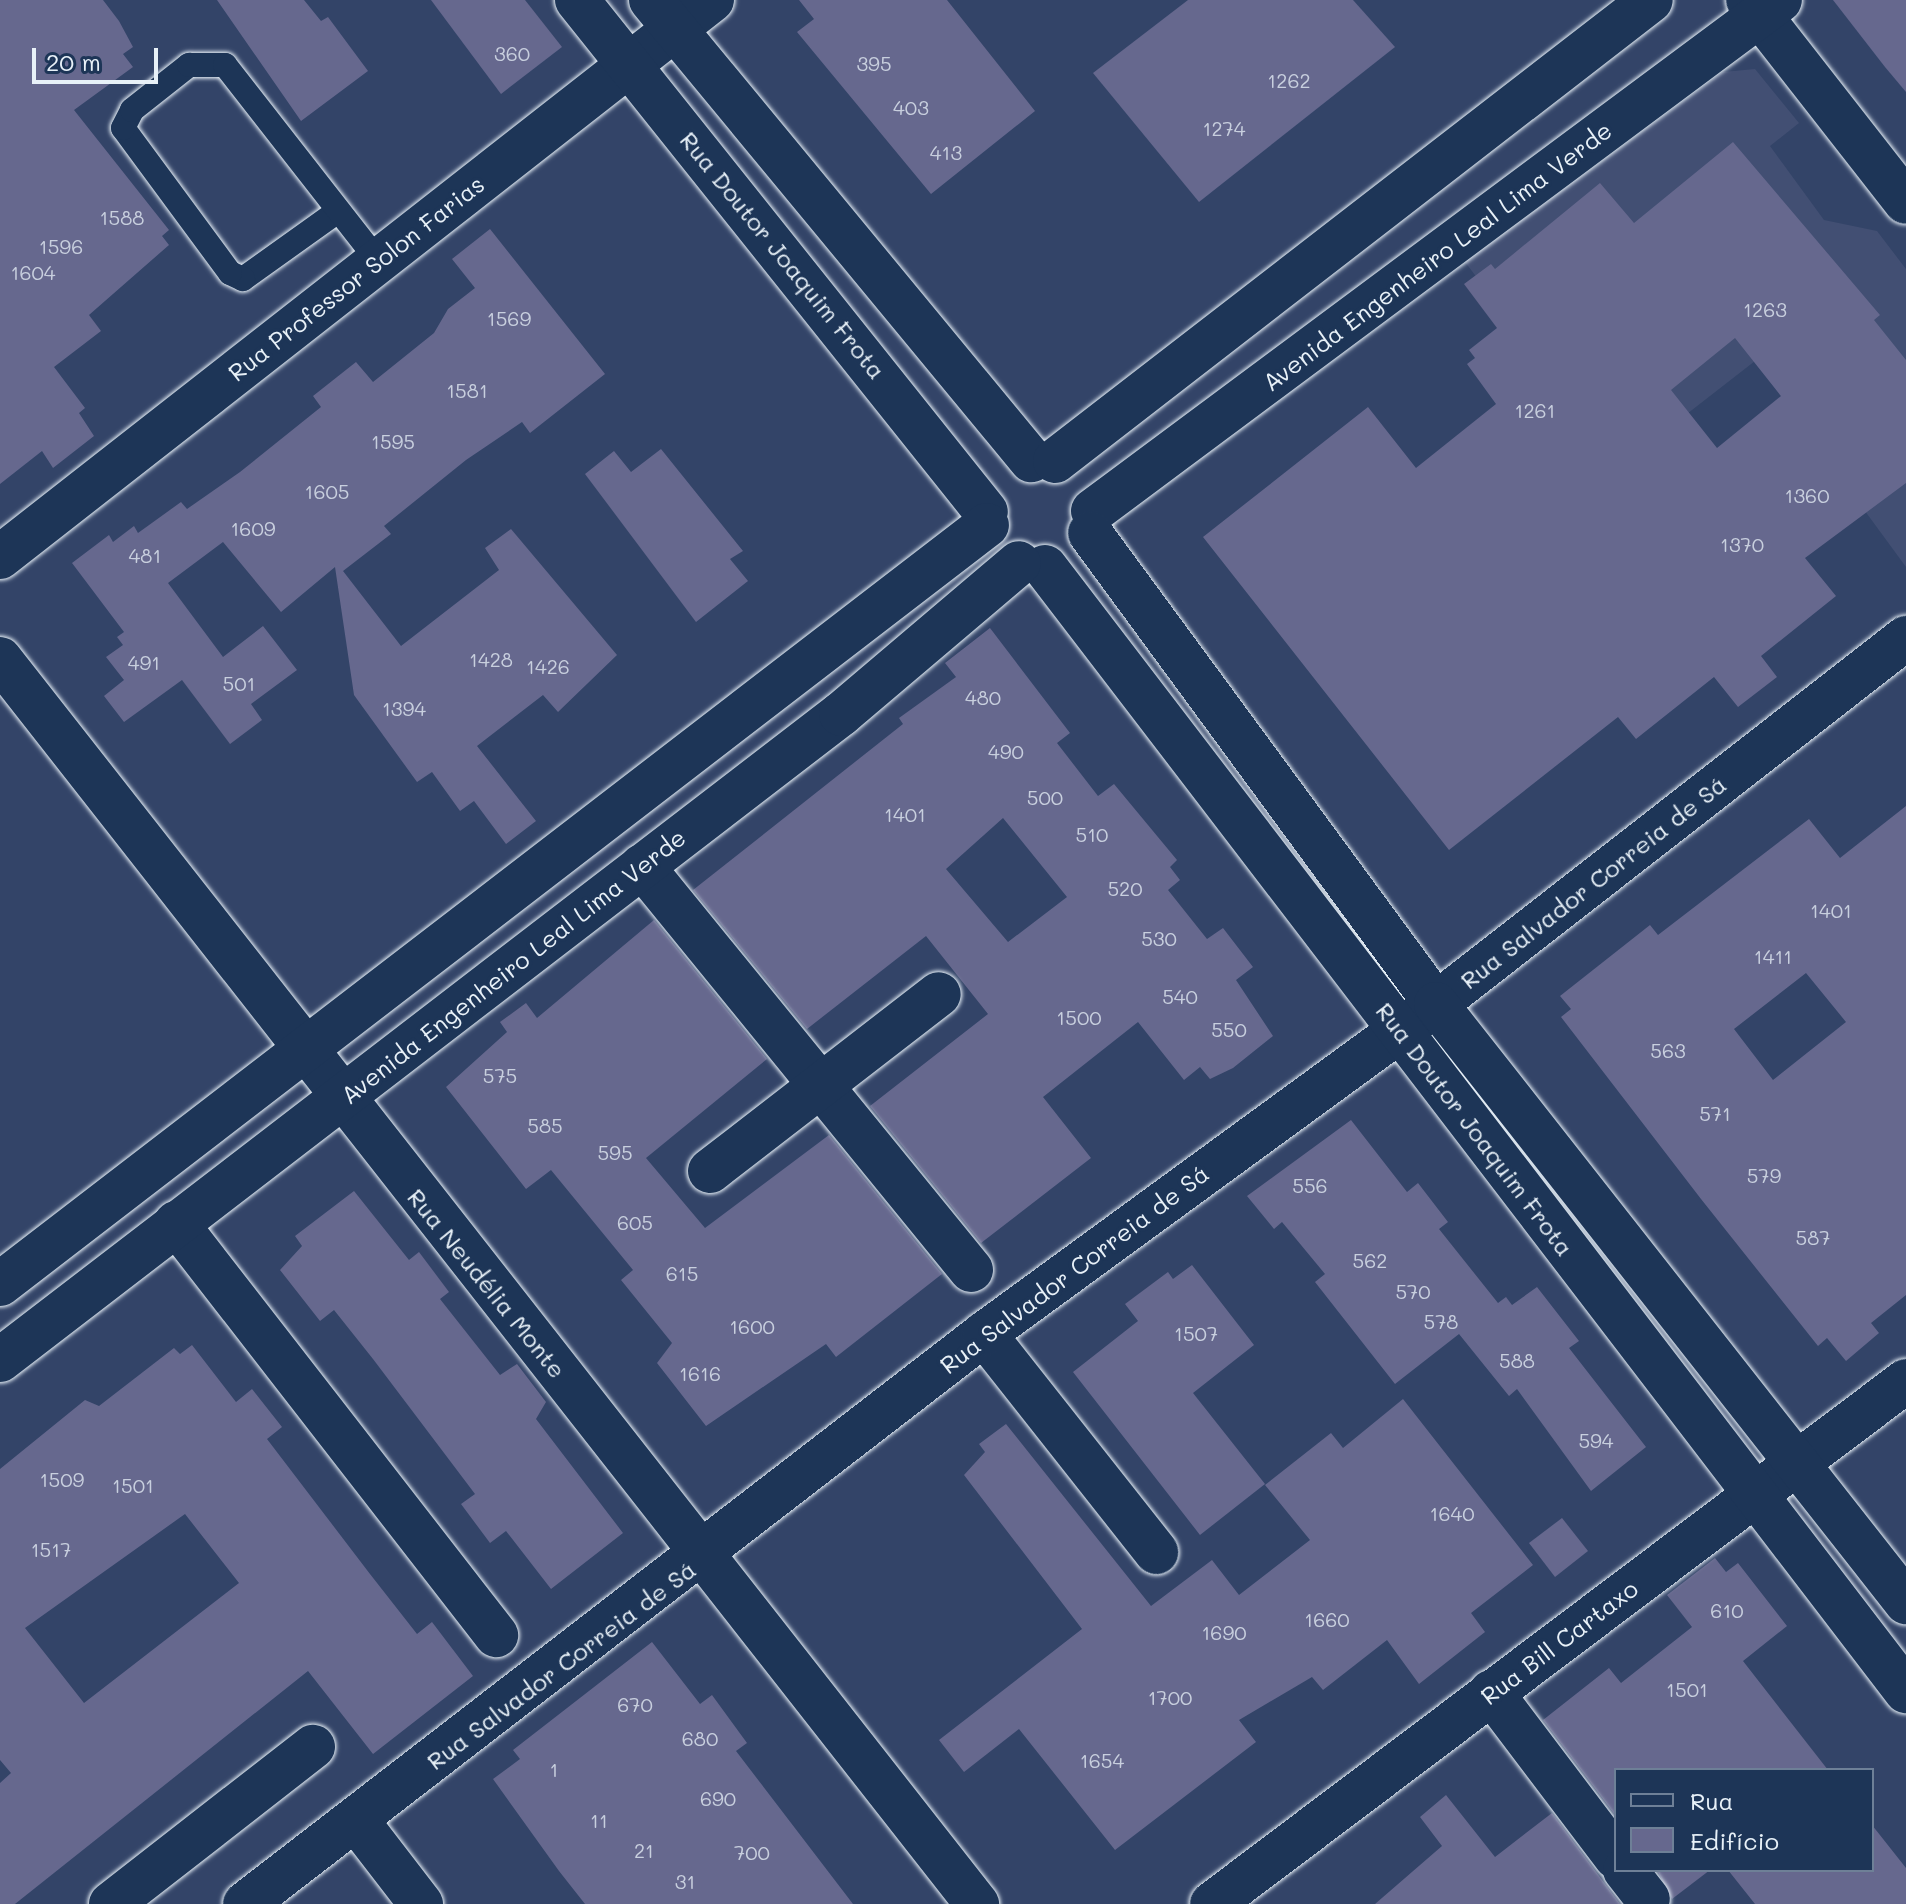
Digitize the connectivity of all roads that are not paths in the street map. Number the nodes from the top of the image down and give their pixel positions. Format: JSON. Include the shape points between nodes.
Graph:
{"nodes":[{"id":1,"x":577,"y":0,"type":"edge"},
{"id":2,"x":712,"y":0,"type":"edge"},
{"id":3,"x":1651,"y":0,"type":"edge"},
{"id":4,"x":1763,"y":5,"type":"edge"},
{"id":5,"x":662,"y":15,"type":"edge"},
{"id":6,"x":628,"y":66,"type":"junction"},
{"id":7,"x":1906,"y":202,"type":"edge"},
{"id":8,"x":338,"y":211,"type":"junction"},
{"id":9,"x":378,"y":261,"type":"junction"},
{"id":10,"x":1043,"y":461,"type":"junction"},
{"id":11,"x":986,"y":518,"type":"junction"},
{"id":12,"x":1092,"y":522,"type":"junction"},
{"id":13,"x":0,"y":557,"type":"edge"},
{"id":14,"x":1032,"y":565,"type":"junction"},
{"id":15,"x":1906,"y":638,"type":"edge"},
{"id":16,"x":0,"y":659,"type":"edge"},
{"id":17,"x":642,"y":866,"type":"junction"},
{"id":18,"x":939,"y":994,"type":"dead end"},
{"id":19,"x":1436,"y":1004,"type":"junction"},
{"id":20,"x":1400,"y":1029,"type":"junction"},
{"id":21,"x":304,"y":1052,"type":"junction"},
{"id":22,"x":822,"y":1087,"type":"junction"},
{"id":23,"x":340,"y":1099,"type":"junction"},
{"id":24,"x":710,"y":1171,"type":"dead end"},
{"id":25,"x":176,"y":1223,"type":"junction"},
{"id":26,"x":971,"y":1270,"type":"dead end"},
{"id":27,"x":0,"y":1284,"type":"edge"},
{"id":28,"x":984,"y":1334,"type":"junction"},
{"id":29,"x":0,"y":1360,"type":"edge"},
{"id":30,"x":1906,"y":1381,"type":"edge"},
{"id":31,"x":1797,"y":1466,"type":"junction"},
{"id":32,"x":1753,"y":1497,"type":"junction"},
{"id":33,"x":1156,"y":1552,"type":"dead end"},
{"id":34,"x":705,"y":1555,"type":"junction"},
{"id":35,"x":1906,"y":1602,"type":"edge"},
{"id":36,"x":496,"y":1635,"type":"dead end"},
{"id":37,"x":1906,"y":1691,"type":"edge"},
{"id":38,"x":1491,"y":1692,"type":"junction"},
{"id":39,"x":313,"y":1747,"type":"dead end"},
{"id":40,"x":357,"y":1821,"type":"junction"},
{"id":41,"x":1614,"y":1854,"type":"edge"},
{"id":42,"x":111,"y":1904,"type":"edge"},
{"id":43,"x":245,"y":1904,"type":"edge"},
{"id":44,"x":421,"y":1904,"type":"edge"},
{"id":45,"x":977,"y":1904,"type":"edge"},
{"id":46,"x":1212,"y":1904,"type":"edge"}],
"edges":[{"from":1,"to":6,"type":"street","name":"Rua Doutor Joaquim Frota"},
{"from":2,"to":5,"type":"street","name":"Rua Professor Solon Farias"},
{"from":3,"to":10,"type":"street"},
{"from":4,"to":7,"type":"street"},
{"from":4,"to":12,"type":"street","name":"Avenida Engenheiro Leal Lima Verde"},
{"from":5,"to":6,"type":"street","name":"Rua Professor Solon Farias"},
{"from":5,"to":10,"type":"street"},
{"from":6,"to":9,"type":"street","name":"Rua Professor Solon Farias"},
{"from":6,"to":11,"type":"street","name":"Rua Doutor Joaquim Frota"},
{"from":8,"to":8,"type":"lane","via":[[225,65],[189,65],[132,110],[123,128],[230,273],[243,279]]},
{"from":8,"to":9,"type":"lane"},
{"from":9,"to":13,"type":"street","name":"Rua Professor Solon Farias"},
{"from":10,"to":11,"type":"street","via":[[1004,473]]},
{"from":10,"to":12,"type":"street","via":[[1077,475]]},
{"from":11,"to":14,"type":"street","via":[[1004,554]]},
{"from":11,"to":21,"type":"street"},
{"from":12,"to":14,"type":"street","via":[[1072,557]]},
{"from":12,"to":19,"type":"street","name":"Rua Doutor Joaquim Frota"},
{"from":14,"to":17,"type":"street","name":"Avenida Engenheiro Leal Lima Verde"},
{"from":14,"to":20,"type":"street","name":"Rua Doutor Joaquim Frota"},
{"from":15,"to":19,"type":"street","name":"Rua Salvador Correia de Sá"},
{"from":16,"to":21,"type":"street","name":"Rua Neudélia Monte"},
{"from":17,"to":22,"type":"street"},
{"from":17,"to":23,"type":"street","name":"Avenida Engenheiro Leal Lima Verde"},
{"from":18,"to":22,"type":"street"},
{"from":19,"to":20,"type":"street","name":"Rua Salvador Correia de Sá"},
{"from":19,"to":31,"type":"street","name":"Rua Doutor Joaquim Frota"},
{"from":20,"to":28,"type":"street","name":"Rua Salvador Correia de Sá"},
{"from":20,"to":32,"type":"street","name":"Rua Doutor Joaquim Frota"},
{"from":21,"to":23,"type":"street","name":"Rua Neudélia Monte"},
{"from":21,"to":27,"type":"street"},
{"from":22,"to":24,"type":"street"},
{"from":22,"to":26,"type":"street"},
{"from":23,"to":25,"type":"street","name":"Avenida Engenheiro Leal Lima Verde"},
{"from":23,"to":34,"type":"street","name":"Rua Neudélia Monte"},
{"from":25,"to":29,"type":"street","name":"Avenida Engenheiro Leal Lima Verde"},
{"from":25,"to":36,"type":"street"},
{"from":28,"to":33,"type":"street"},
{"from":28,"to":34,"type":"street","name":"Rua Salvador Correia de Sá"},
{"from":30,"to":31,"type":"street","name":"Rua Bill Cartaxo"},
{"from":31,"to":32,"type":"street","name":"Rua Bill Cartaxo"},
{"from":31,"to":35,"type":"street","name":"Rua Doutor Joaquim Frota"},
{"from":32,"to":37,"type":"street","name":"Rua Doutor Joaquim Frota"},
{"from":32,"to":38,"type":"street","name":"Rua Bill Cartaxo"},
{"from":34,"to":40,"type":"street","name":"Rua Salvador Correia de Sá"},
{"from":34,"to":45,"type":"street","name":"Rua Neudélia Monte"},
{"from":38,"to":41,"type":"street"},
{"from":38,"to":46,"type":"street","name":"Rua Bill Cartaxo"},
{"from":39,"to":42,"type":"street"},
{"from":40,"to":43,"type":"street","name":"Rua Salvador Correia de Sá"},
{"from":40,"to":44,"type":"street"}]}
